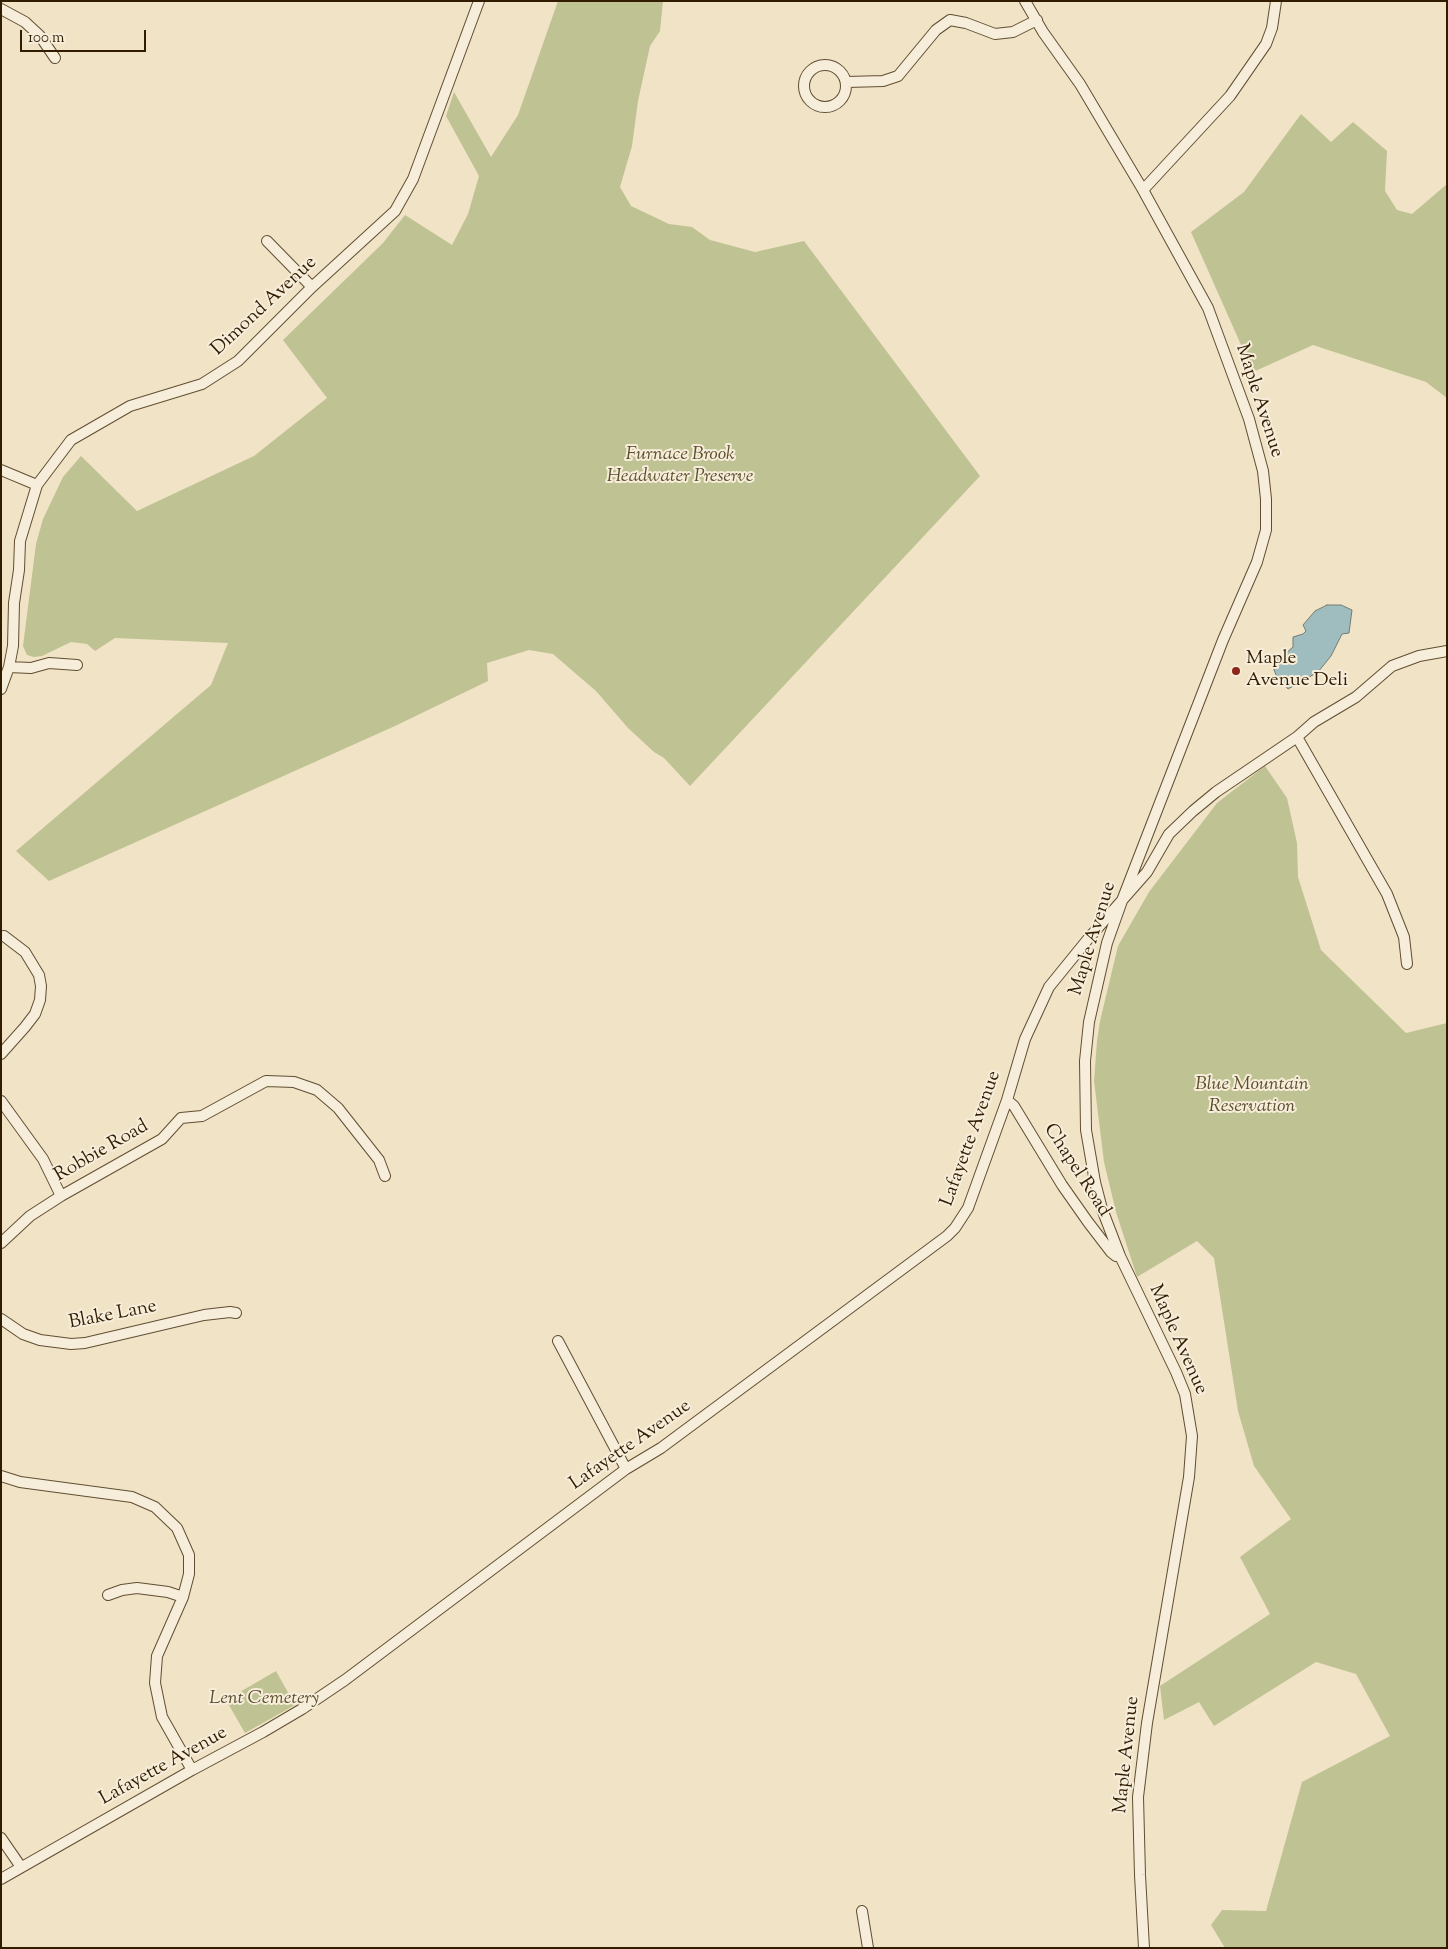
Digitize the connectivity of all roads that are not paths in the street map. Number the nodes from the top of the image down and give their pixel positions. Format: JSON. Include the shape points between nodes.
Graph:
{"nodes":[{"id":1,"x":479,"y":1,"type":"edge"},
{"id":2,"x":1025,"y":1,"type":"edge"},
{"id":3,"x":1276,"y":1,"type":"edge"},
{"id":4,"x":1,"y":9,"type":"edge"},
{"id":5,"x":1036,"y":20,"type":"junction"},
{"id":6,"x":55,"y":58,"type":"dead end"},
{"id":7,"x":847,"y":82,"type":"junction"},
{"id":8,"x":1143,"y":190,"type":"junction"},
{"id":9,"x":267,"y":241,"type":"dead end"},
{"id":10,"x":312,"y":287,"type":"junction"},
{"id":11,"x":1,"y":470,"type":"edge"},
{"id":12,"x":37,"y":485,"type":"junction"},
{"id":13,"x":1447,"y":651,"type":"edge"},
{"id":14,"x":77,"y":665,"type":"dead end"},
{"id":15,"x":9,"y":667,"type":"junction"},
{"id":16,"x":1,"y":689,"type":"edge"},
{"id":17,"x":1298,"y":737,"type":"junction"},
{"id":18,"x":1123,"y":898,"type":"junction"},
{"id":19,"x":4,"y":936,"type":"dead end"},
{"id":20,"x":1407,"y":964,"type":"dead end"},
{"id":21,"x":1,"y":1054,"type":"edge"},
{"id":22,"x":1007,"y":1100,"type":"junction"},
{"id":23,"x":1,"y":1101,"type":"edge"},
{"id":24,"x":385,"y":1176,"type":"dead end"},
{"id":25,"x":61,"y":1196,"type":"junction"},
{"id":26,"x":1,"y":1243,"type":"edge"},
{"id":27,"x":1120,"y":1256,"type":"junction"},
{"id":28,"x":236,"y":1313,"type":"dead end"},
{"id":29,"x":1,"y":1319,"type":"edge"},
{"id":30,"x":558,"y":1341,"type":"dead end"},
{"id":31,"x":626,"y":1469,"type":"junction"},
{"id":32,"x":1,"y":1476,"type":"edge"},
{"id":33,"x":108,"y":1595,"type":"dead end"},
{"id":34,"x":183,"y":1597,"type":"junction"},
{"id":35,"x":192,"y":1770,"type":"junction"},
{"id":36,"x":1,"y":1838,"type":"edge"},
{"id":37,"x":22,"y":1867,"type":"junction"},
{"id":38,"x":1,"y":1879,"type":"edge"},
{"id":39,"x":862,"y":1911,"type":"dead end"},
{"id":40,"x":868,"y":1948,"type":"edge"},
{"id":41,"x":1144,"y":1948,"type":"edge"}],
"edges":[{"from":1,"to":10,"type":"street","name":"Dimond Avenue","via":[[413,179],[395,211]]},
{"from":2,"to":5,"type":"street","name":"Maple Avenue"},
{"from":3,"to":8,"type":"street","via":[[1272,28],[1261,52],[1230,96]]},
{"from":4,"to":6,"type":"street","via":[[26,22]]},
{"from":5,"to":7,"type":"street","via":[[1013,32],[995,34],[950,20],[936,30],[898,76]]},
{"from":5,"to":8,"type":"street","name":"Maple Avenue","via":[[1080,84]]},
{"from":7,"to":7,"type":"street","via":[[834,66],[820,65],[808,73],[805,92],[815,105],[831,107],[842,100]]},
{"from":8,"to":18,"type":"street","name":"Maple Avenue","via":[[1208,308],[1219,336],[1249,419],[1259,458],[1266,499],[1266,530],[1257,562],[1223,640]]},
{"from":9,"to":10,"type":"street"},
{"from":10,"to":12,"type":"street","name":"Dimond Avenue","via":[[238,361],[202,384],[130,406],[71,440]]},
{"from":11,"to":12,"type":"street"},
{"from":12,"to":15,"type":"street","name":"Dimond Avenue","via":[[20,541]]},
{"from":13,"to":17,"type":"street","name":"Lafayette Avenue","via":[[1419,656],[1392,666],[1356,697],[1314,722]]},
{"from":14,"to":15,"type":"street","via":[[49,663],[31,668]]},
{"from":15,"to":16,"type":"street","name":"Dimond Avenue"},
{"from":17,"to":18,"type":"street","name":"Lafayette Avenue","via":[[1216,792],[1180,823],[1169,834],[1147,872]]},
{"from":17,"to":20,"type":"street","via":[[1387,894],[1404,937]]},
{"from":18,"to":22,"type":"street","name":"Lafayette Avenue","via":[[1049,987],[1025,1039]]},
{"from":18,"to":27,"type":"street","name":"Maple Avenue","via":[[1102,961],[1088,1022],[1085,1061],[1086,1130],[1095,1182]]},
{"from":19,"to":21,"type":"street","via":[[25,952],[39,975],[40,1000],[35,1014]]},
{"from":22,"to":27,"type":"street","name":"Chapel Road","via":[[1014,1106],[1088,1222],[1111,1252]]},
{"from":22,"to":31,"type":"street","name":"Lafayette Avenue","via":[[968,1208],[955,1228],[661,1448]]},
{"from":23,"to":25,"type":"street","via":[[42,1159]]},
{"from":24,"to":25,"type":"street","name":"Robbie Road","via":[[379,1160],[344,1116],[317,1090],[294,1082],[266,1081],[202,1116],[181,1118],[162,1139]]},
{"from":25,"to":26,"type":"street","name":"Robbie Road","via":[[30,1216]]},
{"from":27,"to":41,"type":"street","name":"Maple Avenue","via":[[1185,1394],[1192,1436],[1138,1797]]},
{"from":28,"to":29,"type":"street","name":"Blake Lane","via":[[204,1315],[71,1344],[23,1334]]},
{"from":30,"to":31,"type":"street"},
{"from":31,"to":35,"type":"street","name":"Lafayette Avenue","via":[[345,1680],[302,1709]]},
{"from":32,"to":34,"type":"street","via":[[20,1482],[132,1497],[155,1507],[177,1528],[189,1555],[189,1574]]},
{"from":33,"to":34,"type":"street","via":[[137,1588]]},
{"from":34,"to":35,"type":"street","via":[[158,1656],[155,1682],[162,1716]]},
{"from":35,"to":37,"type":"street","name":"Lafayette Avenue"},
{"from":36,"to":37,"type":"street"},
{"from":37,"to":38,"type":"street","name":"Lafayette Avenue"},
{"from":39,"to":40,"type":"street"}]}
